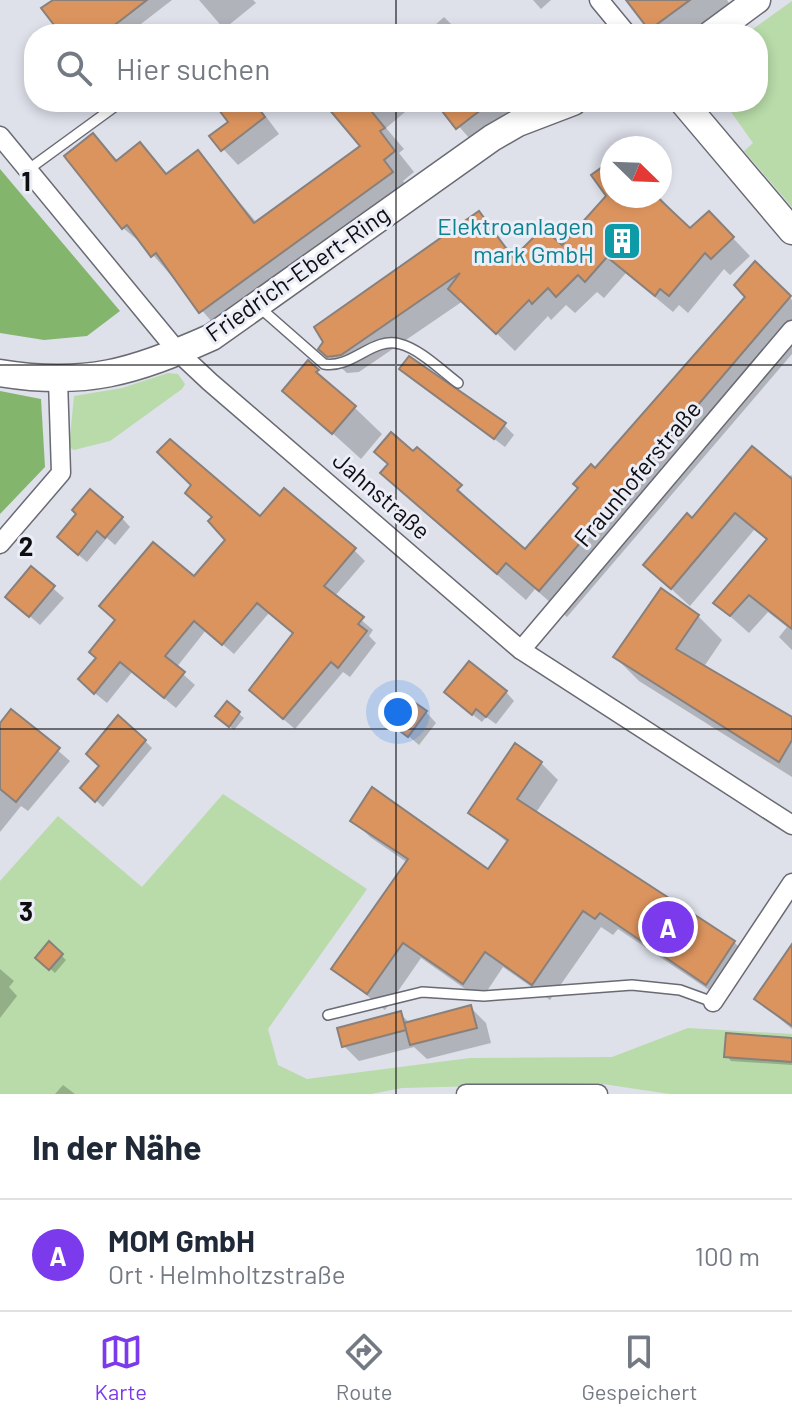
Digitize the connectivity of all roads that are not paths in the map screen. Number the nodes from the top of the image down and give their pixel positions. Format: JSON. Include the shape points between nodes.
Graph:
{"nodes":[{"id":1,"x":599,"y":0,"type":"edge"},
{"id":2,"x":757,"y":0,"type":"edge"},
{"id":3,"x":619,"y":24,"type":"edge"},
{"id":4,"x":725,"y":24,"type":"edge"},
{"id":5,"x":107,"y":112,"type":"edge"},
{"id":6,"x":547,"y":112,"type":"edge"},
{"id":7,"x":691,"y":112,"type":"edge"},
{"id":8,"x":0,"y":136,"type":"edge"},
{"id":9,"x":29,"y":169,"type":"junction"},
{"id":10,"x":792,"y":231,"type":"edge"},
{"id":11,"x":256,"y":305,"type":"junction"},
{"id":12,"x":792,"y":330,"type":"edge"},
{"id":13,"x":178,"y":352,"type":"junction"},
{"id":14,"x":0,"y":373,"type":"edge"},
{"id":15,"x":58,"y":380,"type":"junction"},
{"id":16,"x":458,"y":383,"type":"dead end"},
{"id":17,"x":0,"y":544,"type":"edge"},
{"id":18,"x":521,"y":650,"type":"junction"},
{"id":19,"x":792,"y":825,"type":"edge"},
{"id":20,"x":792,"y":883,"type":"edge"},
{"id":21,"x":713,"y":1002,"type":"joint"},
{"id":22,"x":328,"y":1015,"type":"dead end"},
{"id":23,"x":466,"y":1094,"type":"edge"},
{"id":24,"x":598,"y":1094,"type":"edge"}],
"edges":[{"from":1,"to":3,"type":"street"},
{"from":2,"to":4,"type":"main road"},
{"from":5,"to":9,"type":"lane"},
{"from":6,"to":11,"type":"main road","name":"Friedrich-Ebert-Ring","via":[[492,138]]},
{"from":7,"to":10,"type":"main road"},
{"from":8,"to":9,"type":"street","name":"Jahnstraße"},
{"from":9,"to":13,"type":"street","name":"Jahnstraße"},
{"from":11,"to":13,"type":"main road","name":"Friedrich-Ebert-Ring","via":[[212,337]]},
{"from":11,"to":16,"type":"lane","via":[[324,364],[337,366],[385,343],[401,344]]},
{"from":12,"to":18,"type":"street","name":"Fraunhoferstraße"},
{"from":13,"to":15,"type":"main road","name":"Friedrich-Ebert-Ring","via":[[99,377]]},
{"from":13,"to":18,"type":"street","name":"Jahnstraße"},
{"from":14,"to":15,"type":"main road","name":"Friedrich-Ebert-Ring"},
{"from":15,"to":17,"type":"street","via":[[61,473]]},
{"from":18,"to":19,"type":"street","name":"Jahnstraße"},
{"from":20,"to":21,"type":"street"},
{"from":21,"to":22,"type":"lane","via":[[680,990],[632,985],[484,996],[422,992]]},
{"from":23,"to":24,"type":"street"}]}
